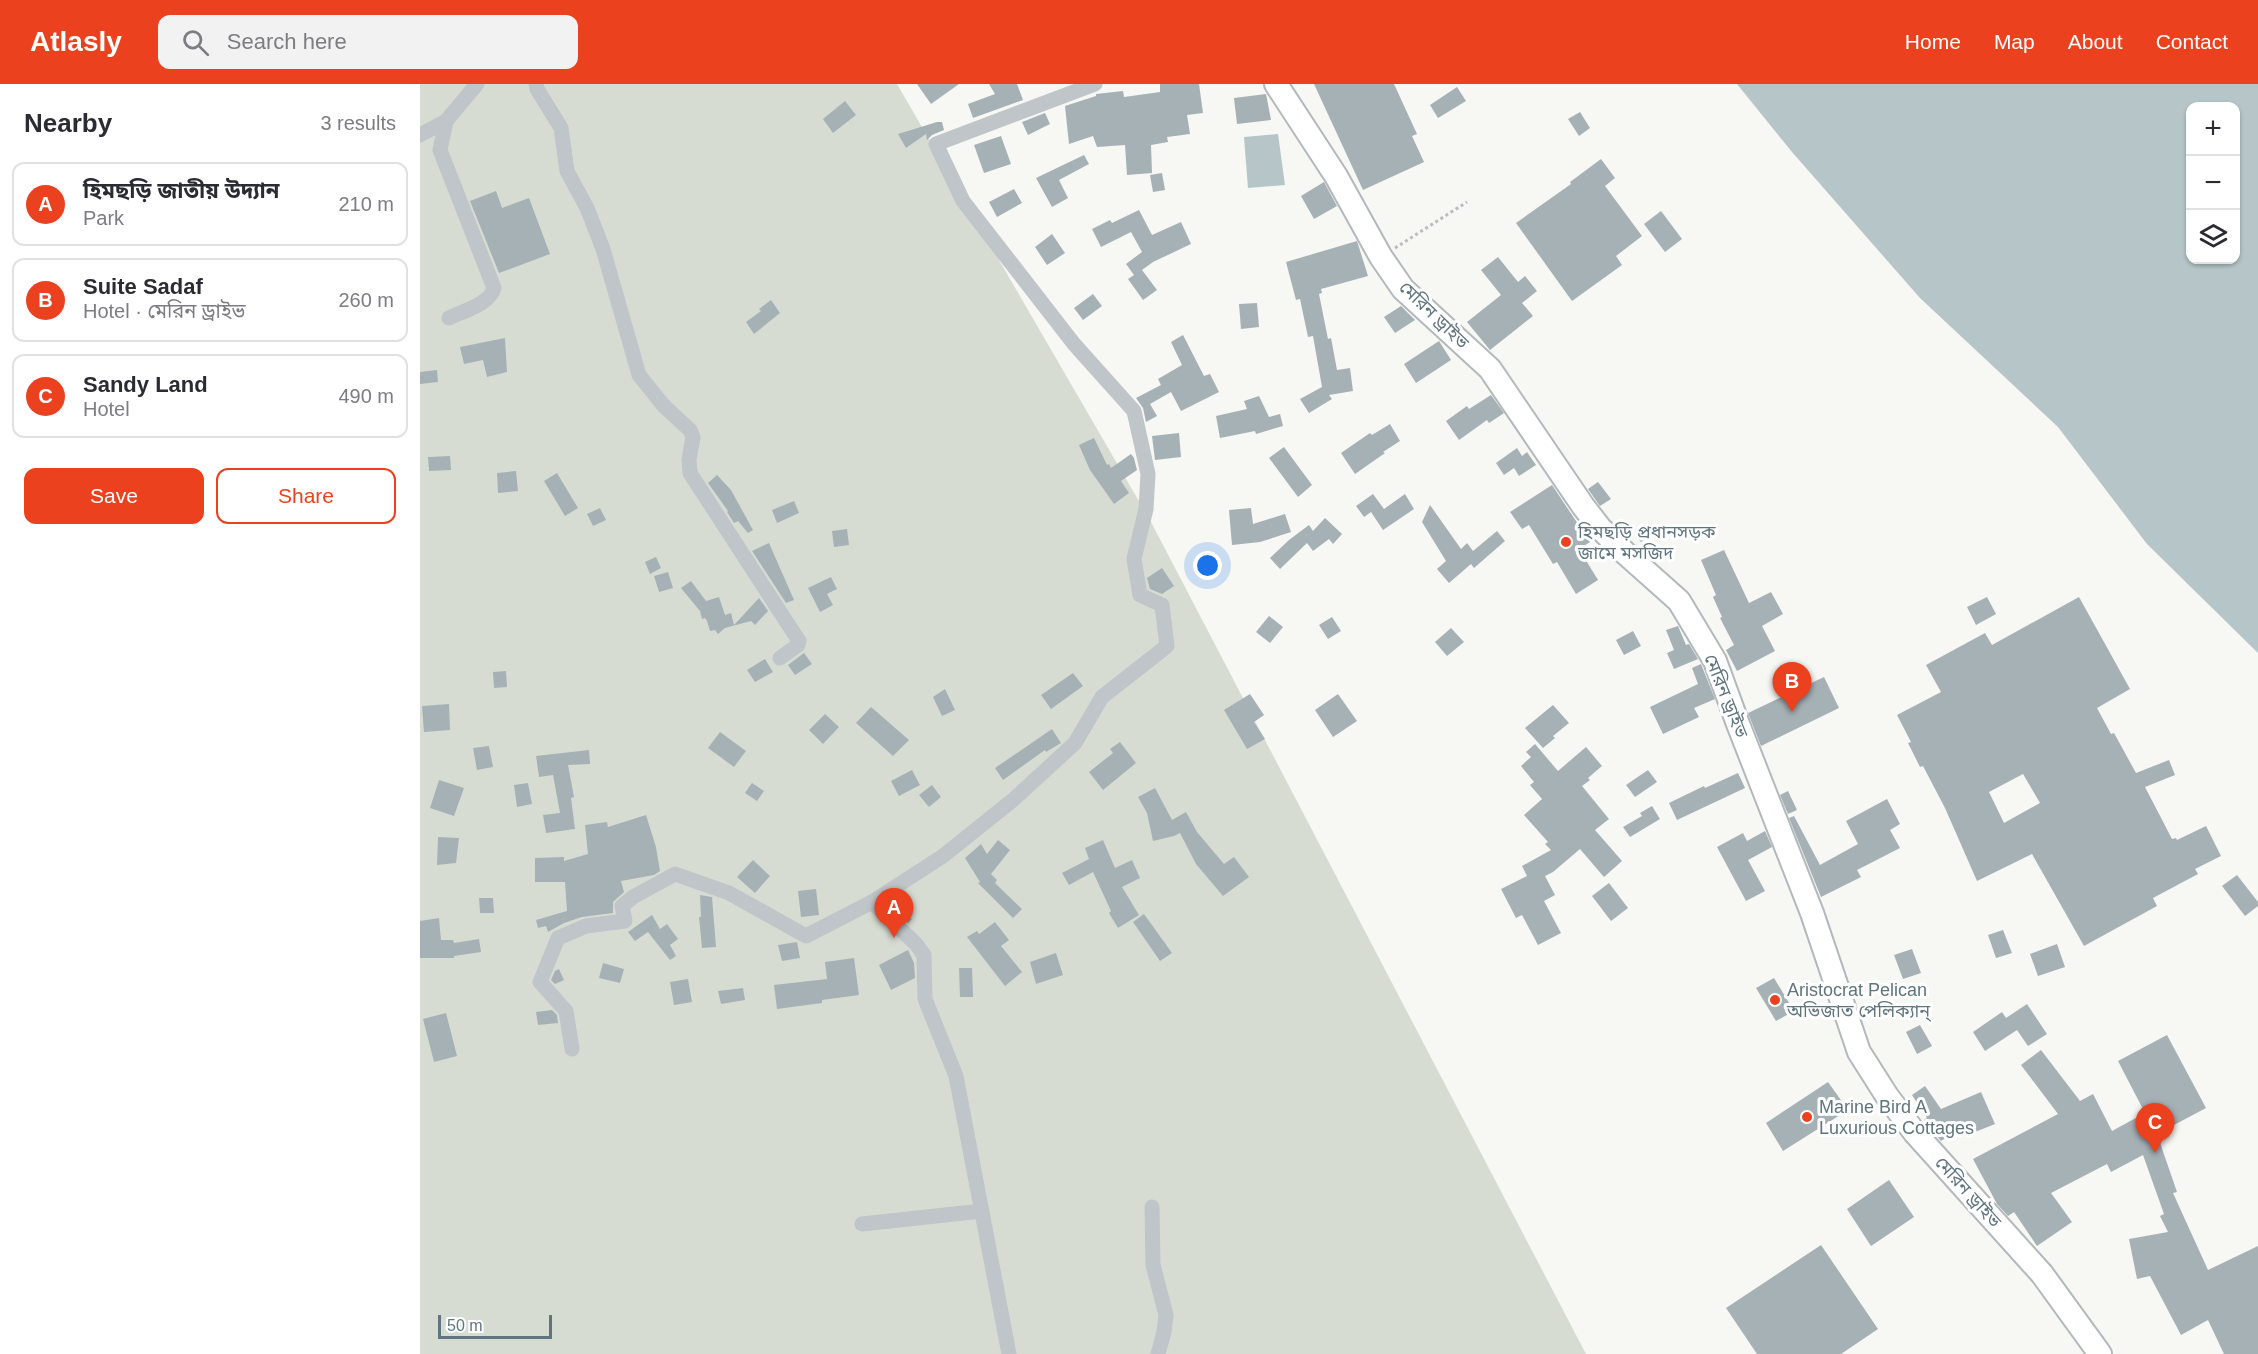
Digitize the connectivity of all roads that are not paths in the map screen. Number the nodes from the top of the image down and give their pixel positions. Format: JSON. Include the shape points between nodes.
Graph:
{"nodes":[{"id":1,"x":477,"y":84,"type":"edge"},
{"id":2,"x":536,"y":84,"type":"edge"},
{"id":3,"x":1095,"y":84,"type":"edge"},
{"id":4,"x":1276,"y":84,"type":"edge"},
{"id":5,"x":446,"y":121,"type":"junction"},
{"id":6,"x":420,"y":135,"type":"edge"},
{"id":7,"x":449,"y":318,"type":"dead end"},
{"id":8,"x":780,"y":658,"type":"dead end"},
{"id":9,"x":872,"y":902,"type":"junction"},
{"id":10,"x":572,"y":1049,"type":"dead end"},
{"id":11,"x":1152,"y":1207,"type":"dead end"},
{"id":12,"x":982,"y":1211,"type":"junction"},
{"id":13,"x":862,"y":1224,"type":"dead end"},
{"id":14,"x":1009,"y":1354,"type":"edge"},
{"id":15,"x":1158,"y":1354,"type":"edge"},
{"id":16,"x":2100,"y":1354,"type":"edge"}],
"edges":[{"from":1,"to":5,"type":"street"},
{"from":2,"to":8,"type":"street","via":[[561,128],[567,171],[603,249],[639,375],[690,430],[690,473],[797,638],[798,645]]},
{"from":3,"to":9,"type":"street","via":[[936,144],[963,201],[1074,344],[1134,411],[1148,474],[1146,509],[1134,559],[1140,595],[1162,605],[1167,646],[1102,698],[1075,743],[1014,799],[943,856]]},
{"from":4,"to":16,"type":"main road","name":"মেরিন ড্রাইভ","via":[[1403,289],[1490,369],[1583,506],[1624,552],[1679,601],[1715,661],[1812,913],[1859,1052],[1915,1133],[2042,1274]]},
{"from":5,"to":6,"type":"street"},
{"from":5,"to":7,"type":"street","via":[[440,150],[494,288],[484,301]]},
{"from":9,"to":10,"type":"street","via":[[806,936],[729,893],[675,874],[622,906],[626,921],[586,926],[558,938],[540,982],[566,1011]]},
{"from":9,"to":12,"type":"street","via":[[924,955],[925,999],[956,1076]]},
{"from":11,"to":15,"type":"street","via":[[1153,1265],[1166,1316]]},
{"from":12,"to":13,"type":"street"},
{"from":12,"to":14,"type":"street"}]}
